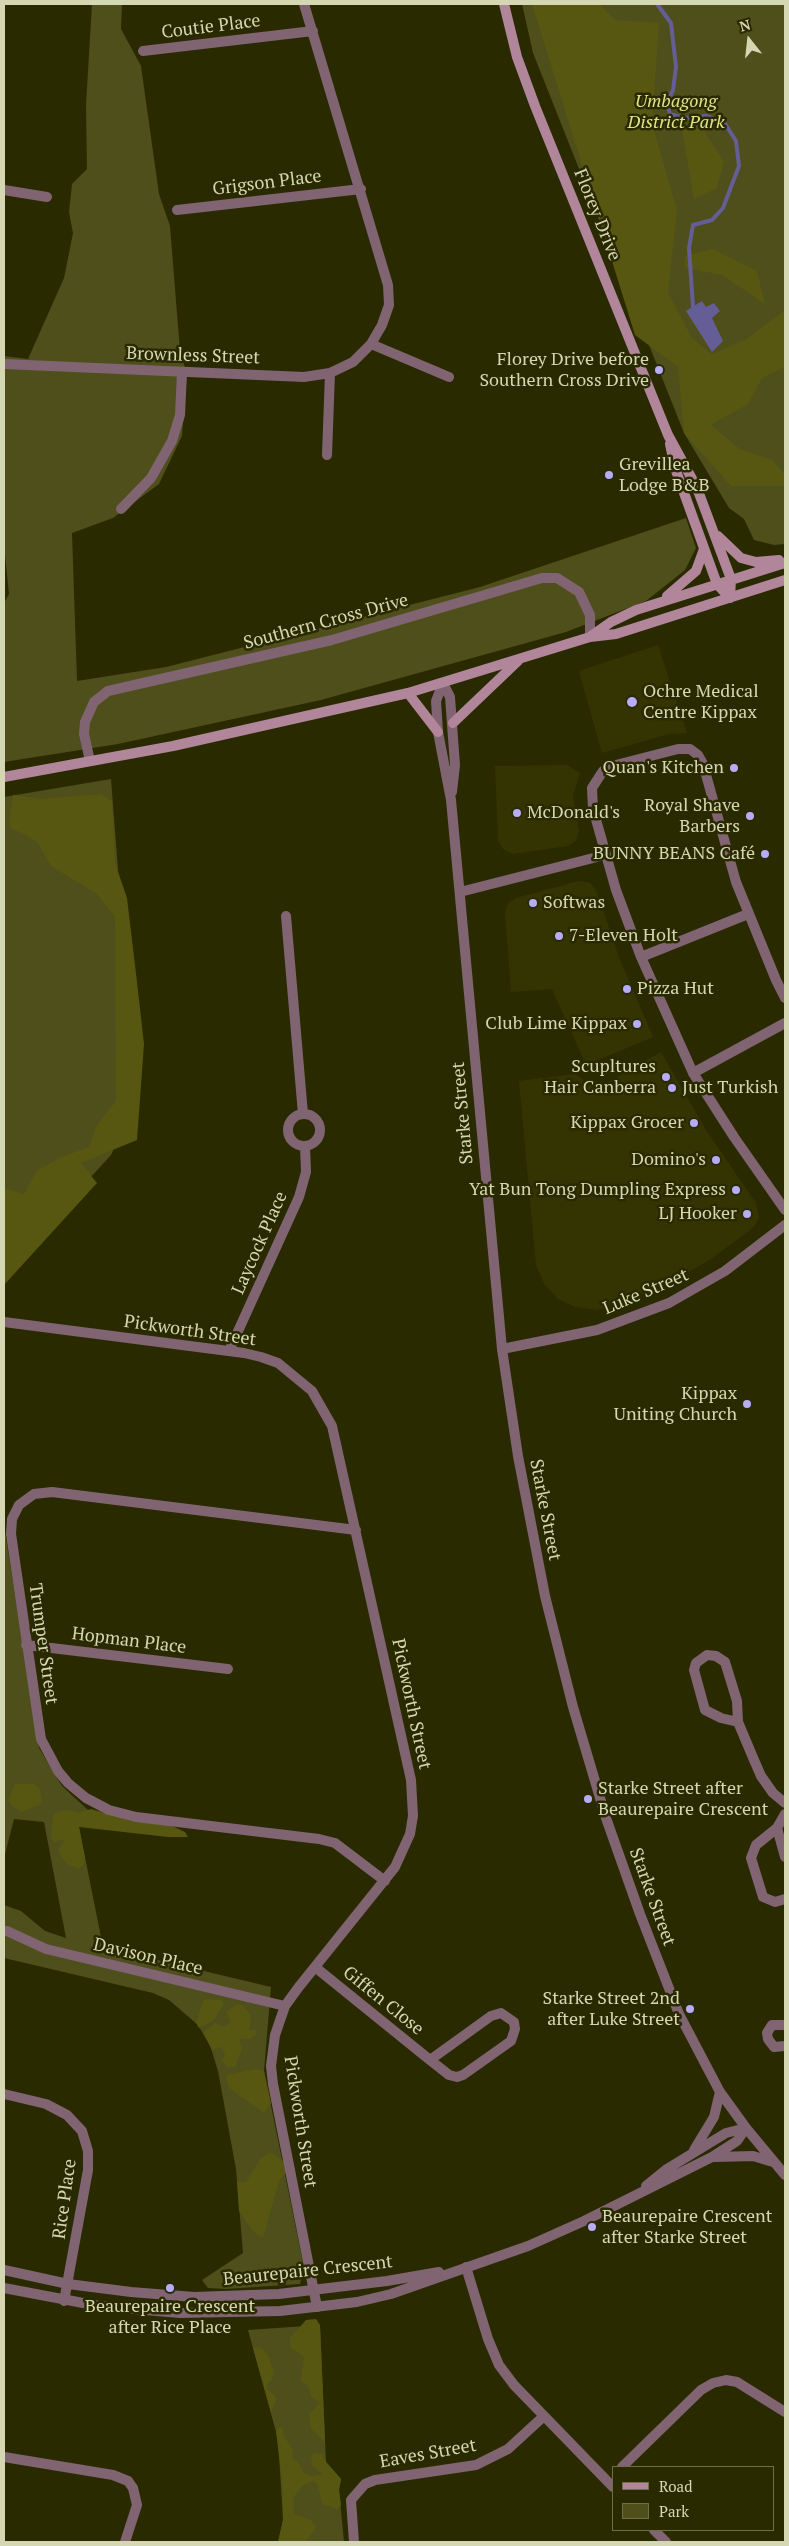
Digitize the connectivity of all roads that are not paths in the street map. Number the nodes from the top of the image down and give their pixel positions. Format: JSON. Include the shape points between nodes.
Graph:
{"nodes":[{"id":1,"x":304,"y":4,"type":"edge"},
{"id":2,"x":504,"y":4,"type":"edge"},
{"id":3,"x":313,"y":31,"type":"junction"},
{"id":4,"x":144,"y":51,"type":"dead end"},
{"id":5,"x":361,"y":189,"type":"junction"},
{"id":6,"x":4,"y":190,"type":"edge"},
{"id":7,"x":47,"y":197,"type":"dead end"},
{"id":8,"x":177,"y":210,"type":"dead end"},
{"id":9,"x":371,"y":344,"type":"junction"},
{"id":10,"x":4,"y":364,"type":"edge"},
{"id":11,"x":182,"y":372,"type":"junction"},
{"id":12,"x":330,"y":373,"type":"junction"},
{"id":13,"x":449,"y":377,"type":"dead end"},
{"id":14,"x":668,"y":435,"type":"junction"},
{"id":15,"x":327,"y":455,"type":"dead end"},
{"id":16,"x":121,"y":509,"type":"dead end"},
{"id":17,"x":714,"y":532,"type":"junction"},
{"id":18,"x":704,"y":549,"type":"junction"},
{"id":19,"x":785,"y":558,"type":"edge"},
{"id":20,"x":785,"y":563,"type":"edge"},
{"id":21,"x":731,"y":579,"type":"junction"},
{"id":22,"x":785,"y":580,"type":"edge"},
{"id":23,"x":717,"y":584,"type":"junction"},
{"id":24,"x":730,"y":598,"type":"junction"},
{"id":25,"x":661,"y":601,"type":"junction"},
{"id":26,"x":590,"y":637,"type":"junction"},
{"id":27,"x":520,"y":659,"type":"junction"},
{"id":28,"x":443,"y":683,"type":"junction"},
{"id":29,"x":408,"y":694,"type":"junction"},
{"id":30,"x":453,"y":723,"type":"junction"},
{"id":31,"x":438,"y":732,"type":"junction"},
{"id":32,"x":90,"y":762,"type":"junction"},
{"id":33,"x":4,"y":777,"type":"edge"},
{"id":34,"x":451,"y":800,"type":"junction"},
{"id":35,"x":605,"y":855,"type":"junction"},
{"id":36,"x":460,"y":892,"type":"junction"},
{"id":37,"x":748,"y":914,"type":"junction"},
{"id":38,"x":286,"y":916,"type":"dead end"},
{"id":39,"x":641,"y":957,"type":"junction"},
{"id":40,"x":785,"y":998,"type":"edge"},
{"id":41,"x":785,"y":1023,"type":"edge"},
{"id":42,"x":694,"y":1073,"type":"junction"},
{"id":43,"x":303,"y":1114,"type":"junction"},
{"id":44,"x":305,"y":1146,"type":"junction"},
{"id":45,"x":785,"y":1210,"type":"edge"},
{"id":46,"x":785,"y":1225,"type":"edge"},
{"id":47,"x":4,"y":1322,"type":"edge"},
{"id":48,"x":502,"y":1349,"type":"junction"},
{"id":49,"x":228,"y":1351,"type":"junction"},
{"id":50,"x":356,"y":1530,"type":"junction"},
{"id":51,"x":26,"y":1645,"type":"junction"},
{"id":52,"x":228,"y":1669,"type":"dead end"},
{"id":53,"x":738,"y":1722,"type":"junction"},
{"id":54,"x":785,"y":1803,"type":"edge"},
{"id":55,"x":785,"y":1814,"type":"edge"},
{"id":56,"x":777,"y":1828,"type":"junction"},
{"id":57,"x":785,"y":1857,"type":"edge"},
{"id":58,"x":385,"y":1881,"type":"junction"},
{"id":59,"x":785,"y":1899,"type":"edge"},
{"id":60,"x":7,"y":1931,"type":"dead end"},
{"id":61,"x":315,"y":1967,"type":"junction"},
{"id":62,"x":285,"y":2006,"type":"junction"},
{"id":63,"x":785,"y":2025,"type":"edge"},
{"id":64,"x":785,"y":2046,"type":"edge"},
{"id":65,"x":430,"y":2060,"type":"junction"},
{"id":66,"x":720,"y":2092,"type":"junction"},
{"id":67,"x":4,"y":2094,"type":"edge"},
{"id":68,"x":746,"y":2128,"type":"junction"},
{"id":69,"x":692,"y":2153,"type":"junction"},
{"id":70,"x":712,"y":2157,"type":"junction"},
{"id":71,"x":773,"y":2162,"type":"junction"},
{"id":72,"x":785,"y":2175,"type":"edge"},
{"id":73,"x":639,"y":2192,"type":"junction"},
{"id":74,"x":466,"y":2267,"type":"junction"},
{"id":75,"x":4,"y":2270,"type":"edge"},
{"id":76,"x":68,"y":2284,"type":"junction"},
{"id":77,"x":4,"y":2288,"type":"edge"},
{"id":78,"x":314,"y":2291,"type":"junction"},
{"id":79,"x":64,"y":2301,"type":"junction"},
{"id":80,"x":317,"y":2307,"type":"junction"},
{"id":81,"x":785,"y":2412,"type":"edge"},
{"id":82,"x":544,"y":2416,"type":"junction"},
{"id":83,"x":4,"y":2457,"type":"edge"},
{"id":84,"x":623,"y":2466,"type":"edge"},
{"id":85,"x":611,"y":2481,"type":"edge"},
{"id":86,"x":655,"y":2531,"type":"edge"},
{"id":87,"x":125,"y":2542,"type":"edge"},
{"id":88,"x":354,"y":2542,"type":"edge"},
{"id":89,"x":666,"y":2542,"type":"edge"}],
"edges":[{"from":1,"to":3,"type":"street","name":"Brownless Street"},
{"from":2,"to":14,"type":"main road","name":"Florey Drive","via":[[517,58],[535,106]]},
{"from":3,"to":4,"type":"street","name":"Coutie Place"},
{"from":3,"to":5,"type":"street","name":"Brownless Street"},
{"from":5,"to":8,"type":"street","name":"Grigson Place"},
{"from":5,"to":9,"type":"street","name":"Brownless Street","via":[[388,285],[389,305]]},
{"from":6,"to":7,"type":"street"},
{"from":9,"to":12,"type":"street","name":"Brownless Street","via":[[353,362]]},
{"from":9,"to":13,"type":"street"},
{"from":10,"to":11,"type":"street","name":"Brownless Street"},
{"from":11,"to":12,"type":"street","name":"Brownless Street","via":[[304,377]]},
{"from":11,"to":16,"type":"street","via":[[180,415],[172,441],[151,478]]},
{"from":12,"to":15,"type":"street"},
{"from":14,"to":17,"type":"main road","name":"Florey Drive","via":[[697,488]]},
{"from":14,"to":18,"type":"main road","name":"Florey Drive"},
{"from":17,"to":19,"type":"main road","via":[[741,558],[756,562]]},
{"from":17,"to":21,"type":"main road","name":"Florey Drive"},
{"from":18,"to":23,"type":"main road","name":"Florey Drive"},
{"from":18,"to":25,"type":"main road","via":[[696,571]]},
{"from":20,"to":21,"type":"main road"},
{"from":21,"to":23,"type":"main road"},
{"from":21,"to":24,"type":"main road","name":"Florey Drive"},
{"from":22,"to":24,"type":"main road"},
{"from":23,"to":24,"type":"main road","name":"Florey Drive"},
{"from":23,"to":25,"type":"main road"},
{"from":24,"to":26,"type":"main road","via":[[616,634]]},
{"from":25,"to":26,"type":"main road","via":[[611,622]]},
{"from":26,"to":27,"type":"main road"},
{"from":26,"to":32,"type":"street","name":"Southern Cross Drive","via":[[590,615],[579,592],[557,578],[542,578],[332,640],[108,691],[94,702],[85,722]]},
{"from":27,"to":28,"type":"main road"},
{"from":27,"to":30,"type":"main road"},
{"from":28,"to":29,"type":"main road"},
{"from":28,"to":30,"type":"street","name":"Starke Street","via":[[450,697]]},
{"from":28,"to":31,"type":"street","name":"Starke Street","via":[[436,701]]},
{"from":29,"to":31,"type":"main road"},
{"from":29,"to":32,"type":"main road"},
{"from":30,"to":34,"type":"street","name":"Starke Street","via":[[455,765]]},
{"from":31,"to":34,"type":"street","name":"Starke Street"},
{"from":32,"to":33,"type":"main road"},
{"from":34,"to":36,"type":"street","name":"Starke Street"},
{"from":35,"to":36,"type":"street"},
{"from":35,"to":37,"type":"street","via":[[592,801],[592,788],[597,777],[612,766],[673,750],[690,749],[702,764]]},
{"from":35,"to":39,"type":"street"},
{"from":36,"to":48,"type":"street","name":"Starke Street"},
{"from":37,"to":39,"type":"street"},
{"from":37,"to":40,"type":"street"},
{"from":38,"to":43,"type":"street"},
{"from":39,"to":42,"type":"street"},
{"from":41,"to":42,"type":"street"},
{"from":42,"to":45,"type":"street"},
{"from":43,"to":44,"type":"street","via":[[314,1118],[320,1129],[316,1140]]},
{"from":43,"to":44,"type":"street","via":[[292,1120],[288,1131],[294,1142]]},
{"from":44,"to":49,"type":"street","name":"Laycock Place","via":[[306,1172],[299,1197]]},
{"from":46,"to":48,"type":"street","name":"Luke Street","via":[[725,1271],[669,1302],[597,1330]]},
{"from":47,"to":49,"type":"street","name":"Pickworth Street"},
{"from":48,"to":66,"type":"street","name":"Starke Street","via":[[545,1596],[576,1716],[606,1818],[679,2014]]},
{"from":49,"to":50,"type":"street","name":"Pickworth Street","via":[[278,1363],[296,1376],[319,1402],[332,1426]]},
{"from":50,"to":51,"type":"street","name":"Trumper Street","via":[[52,1492],[34,1494],[19,1505],[12,1519],[10,1534]]},
{"from":50,"to":58,"type":"street","name":"Pickworth Street","via":[[414,1798],[410,1834]]},
{"from":51,"to":52,"type":"street","name":"Hopman Place"},
{"from":51,"to":58,"type":"street","name":"Trumper Street","via":[[41,1739],[58,1772],[86,1798],[109,1810],[136,1817],[334,1843]]},
{"from":53,"to":53,"type":"street","via":[[705,1710],[694,1670],[696,1663],[706,1656],[716,1656],[724,1662],[736,1701]]},
{"from":53,"to":54,"type":"street","via":[[760,1776]]},
{"from":55,"to":56,"type":"street"},
{"from":56,"to":57,"type":"street"},
{"from":56,"to":59,"type":"street","via":[[756,1846],[751,1858],[763,1897],[775,1902]]},
{"from":58,"to":61,"type":"street","name":"Pickworth Street"},
{"from":60,"to":62,"type":"street","name":"Davison Place","via":[[46,1949]]},
{"from":61,"to":62,"type":"street","name":"Pickworth Street"},
{"from":61,"to":65,"type":"street","name":"Giffen Close"},
{"from":62,"to":78,"type":"street","name":"Pickworth Street","via":[[275,2035],[271,2066]]},
{"from":63,"to":64,"type":"street","via":[[772,2025],[767,2034],[774,2046]]},
{"from":65,"to":65,"type":"street","name":"Giffen Close","via":[[491,2016],[500,2013],[514,2022],[511,2041],[463,2075],[450,2074]]},
{"from":66,"to":68,"type":"street","name":"Starke Street"},
{"from":66,"to":69,"type":"street","via":[[714,2117]]},
{"from":67,"to":76,"type":"street","name":"Rice Place","via":[[46,2104],[67,2115],[82,2131],[88,2151],[88,2170]]},
{"from":68,"to":69,"type":"street","name":"Beaurepaire Crescent","via":[[726,2133]]},
{"from":68,"to":70,"type":"street","name":"Beaurepaire Crescent","via":[[737,2141]]},
{"from":68,"to":71,"type":"street","name":"Starke Street"},
{"from":69,"to":73,"type":"street","name":"Beaurepaire Crescent","via":[[667,2168]]},
{"from":70,"to":71,"type":"street","via":[[753,2156]]},
{"from":70,"to":73,"type":"street","name":"Beaurepaire Crescent"},
{"from":71,"to":72,"type":"street","name":"Starke Street"},
{"from":73,"to":74,"type":"street","name":"Beaurepaire Crescent","via":[[528,2246]]},
{"from":74,"to":78,"type":"street","name":"Beaurepaire Crescent"},
{"from":74,"to":80,"type":"street","name":"Beaurepaire Crescent","via":[[391,2294]]},
{"from":74,"to":82,"type":"street","via":[[498,2364]]},
{"from":75,"to":76,"type":"street","name":"Beaurepaire Crescent"},
{"from":76,"to":78,"type":"street","name":"Beaurepaire Crescent","via":[[177,2296],[250,2296]]},
{"from":76,"to":79,"type":"street","name":"Rice Place"},
{"from":77,"to":79,"type":"street","name":"Beaurepaire Crescent"},
{"from":78,"to":80,"type":"street","name":"Pickworth Street"},
{"from":79,"to":80,"type":"street","name":"Beaurepaire Crescent","via":[[172,2313],[251,2313]]},
{"from":81,"to":84,"type":"street","via":[[737,2382],[713,2383]]},
{"from":82,"to":85,"type":"street"},
{"from":82,"to":88,"type":"street","name":"Eaves Street","via":[[508,2449],[476,2465],[365,2484],[351,2500]]},
{"from":83,"to":87,"type":"street","via":[[113,2475],[128,2481],[137,2505]]},
{"from":86,"to":89,"type":"street"}]}
